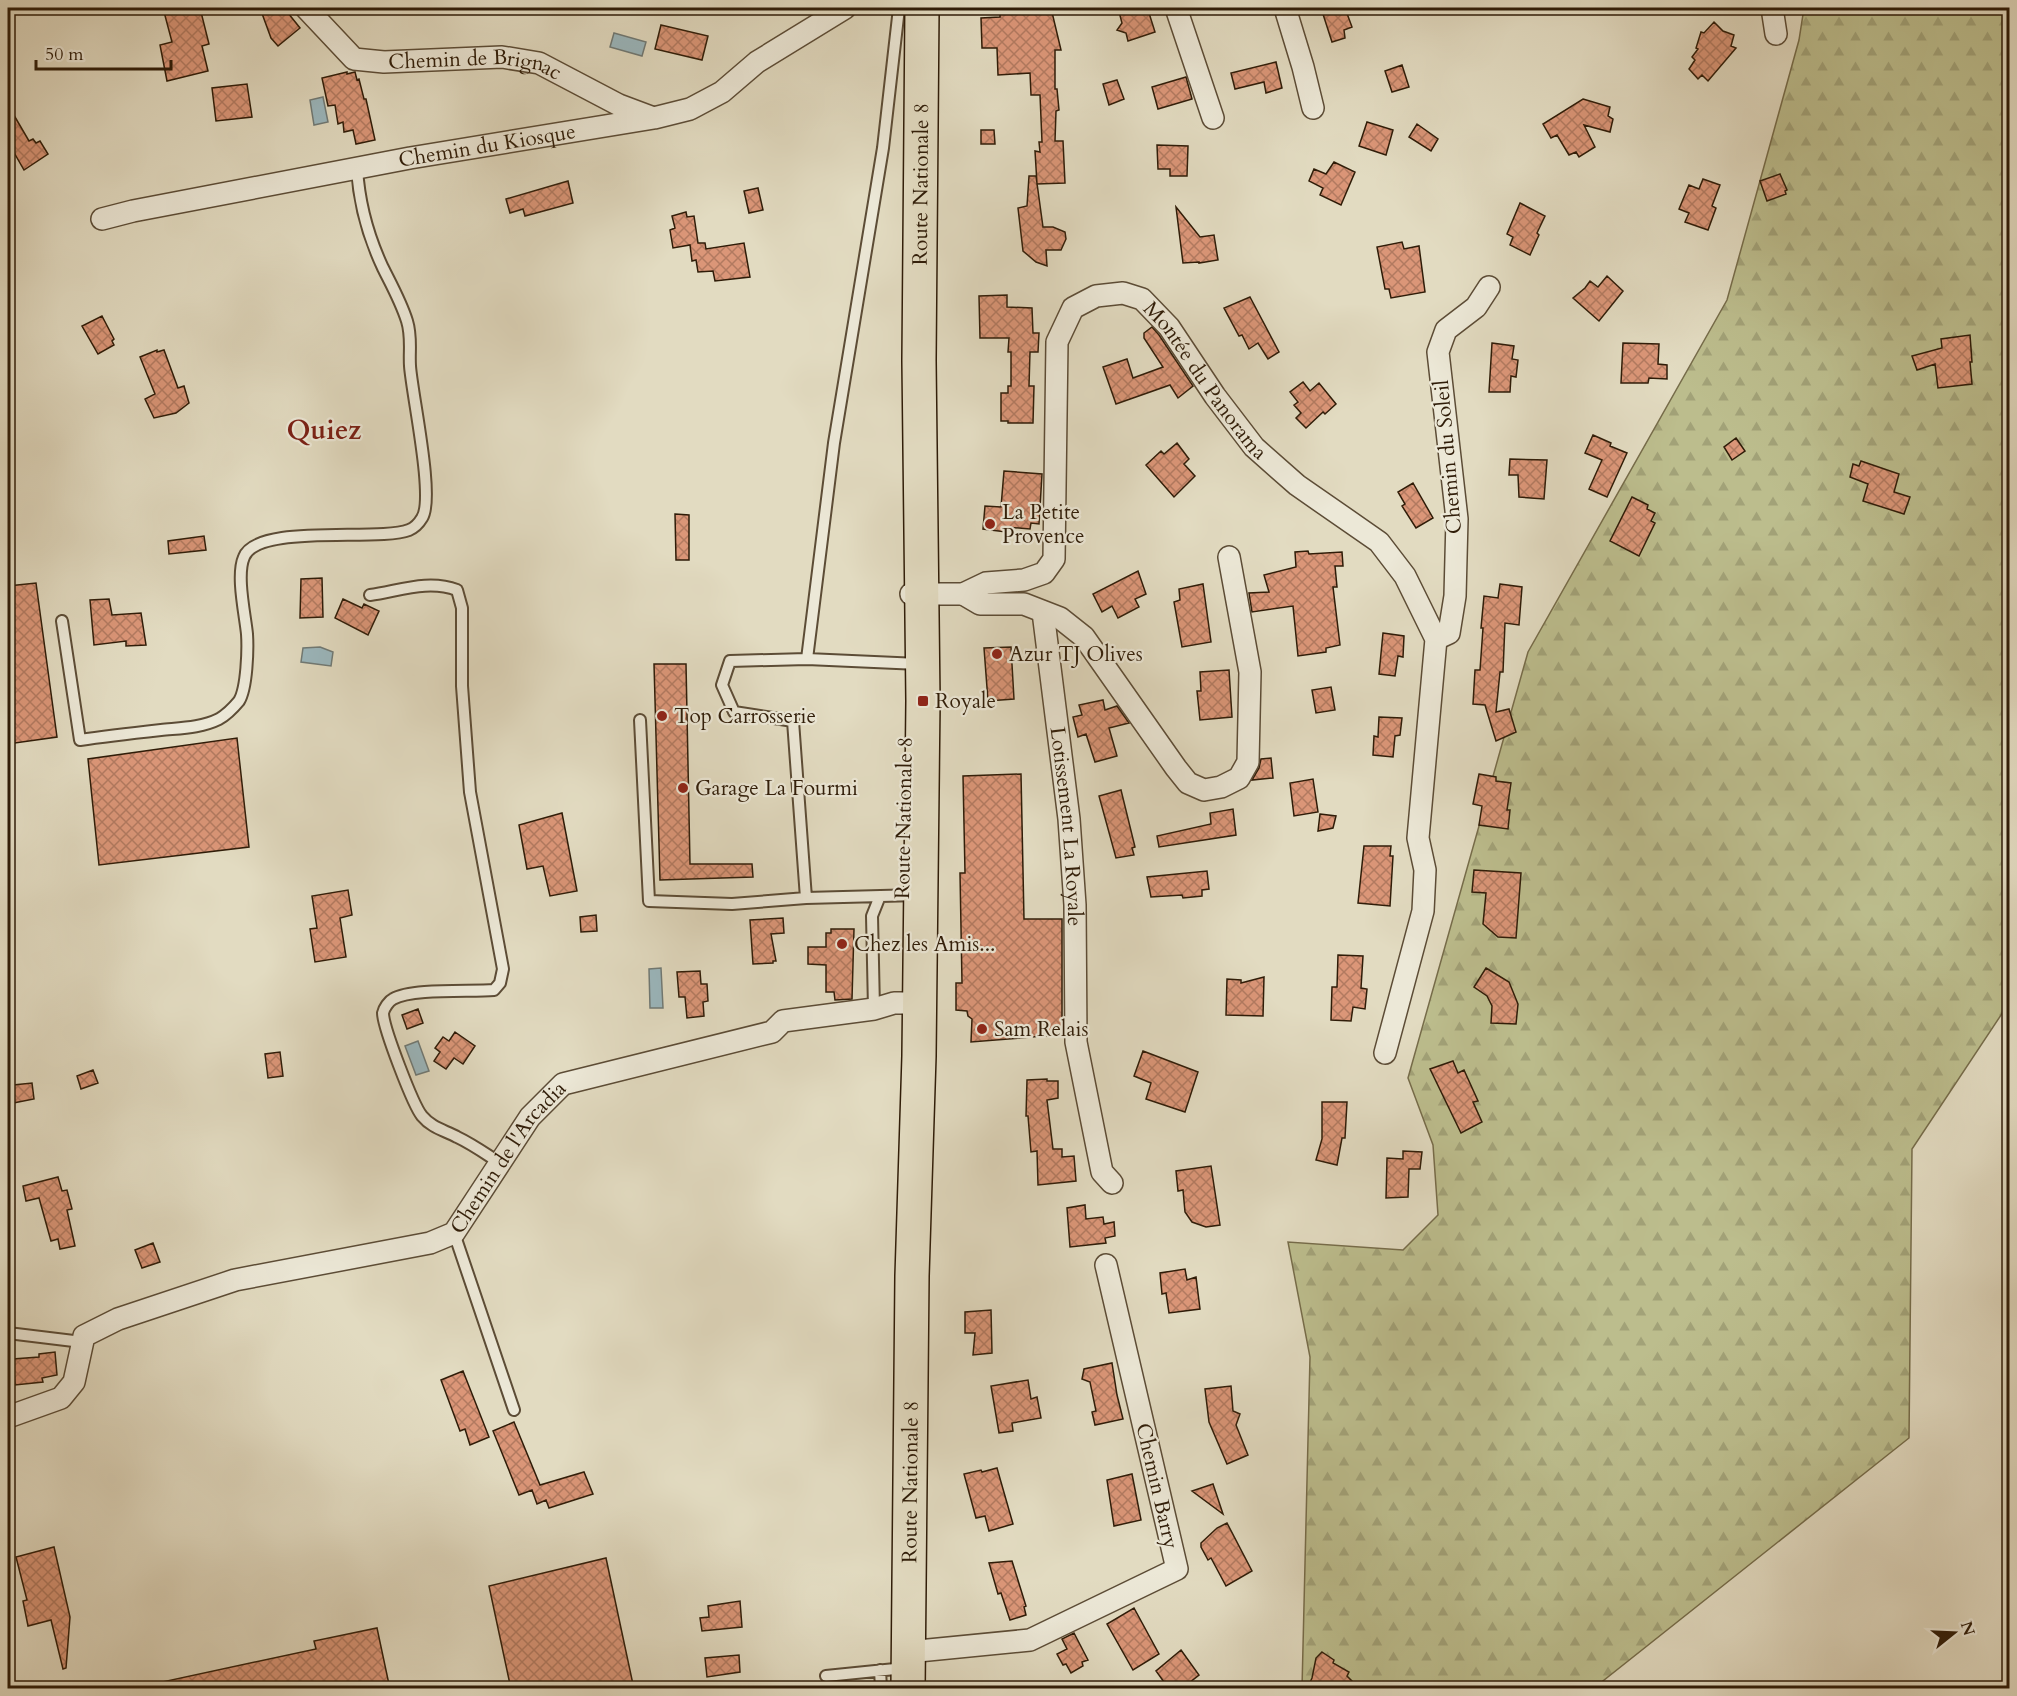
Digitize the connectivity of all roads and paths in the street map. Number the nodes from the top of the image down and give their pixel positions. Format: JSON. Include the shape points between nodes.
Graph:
{"nodes":[{"id":1,"x":306,"y":8,"type":"edge"},
{"id":2,"x":844,"y":8,"type":"edge"},
{"id":3,"x":898,"y":8,"type":"edge"},
{"id":4,"x":922,"y":8,"type":"edge"},
{"id":5,"x":1176,"y":8,"type":"edge"},
{"id":6,"x":1285,"y":8,"type":"edge"},
{"id":7,"x":1772,"y":8,"type":"edge"},
{"id":8,"x":1776,"y":34,"type":"dead end"},
{"id":9,"x":1313,"y":108,"type":"dead end"},
{"id":10,"x":654,"y":118,"type":"junction"},
{"id":11,"x":1213,"y":118,"type":"dead end"},
{"id":12,"x":357,"y":168,"type":"junction"},
{"id":13,"x":102,"y":219,"type":"dead end"},
{"id":14,"x":1489,"y":287,"type":"dead end"},
{"id":15,"x":1229,"y":557,"type":"dead end"},
{"id":16,"x":914,"y":594,"type":"junction"},
{"id":17,"x":963,"y":594,"type":"junction"},
{"id":18,"x":370,"y":595,"type":"dead end"},
{"id":19,"x":1043,"y":612,"type":"junction"},
{"id":20,"x":62,"y":621,"type":"dead end"},
{"id":21,"x":1436,"y":639,"type":"junction"},
{"id":22,"x":807,"y":659,"type":"junction"},
{"id":23,"x":914,"y":664,"type":"junction"},
{"id":24,"x":640,"y":720,"type":"dead end"},
{"id":25,"x":901,"y":896,"type":"junction"},
{"id":26,"x":806,"y":898,"type":"junction"},
{"id":27,"x":898,"y":1005,"type":"junction"},
{"id":28,"x":1385,"y":1053,"type":"dead end"},
{"id":29,"x":500,"y":1163,"type":"junction"},
{"id":30,"x":1112,"y":1183,"type":"dead end"},
{"id":31,"x":454,"y":1233,"type":"junction"},
{"id":32,"x":1106,"y":1265,"type":"dead end"},
{"id":33,"x":8,"y":1333,"type":"edge"},
{"id":34,"x":82,"y":1342,"type":"junction"},
{"id":35,"x":514,"y":1410,"type":"dead end"},
{"id":36,"x":8,"y":1417,"type":"edge"},
{"id":37,"x":901,"y":1670,"type":"edge"},
{"id":38,"x":826,"y":1676,"type":"dead end"},
{"id":39,"x":881,"y":1689,"type":"edge"}],
"edges":[{"from":1,"to":10,"type":"street","name":"Chemin de Brignac","via":[[354,59],[384,62],[502,57],[539,63],[619,105]]},
{"from":2,"to":10,"type":"street","name":"Chemin du Kiosque","via":[[758,62],[722,92],[690,109]]},
{"from":3,"to":22,"type":"lane","via":[[883,148],[834,443]]},
{"from":4,"to":16,"type":"main road","name":"Route Nationale 8"},
{"from":5,"to":11,"type":"street"},
{"from":6,"to":9,"type":"street"},
{"from":7,"to":8,"type":"street"},
{"from":10,"to":12,"type":"street","name":"Chemin du Kiosque"},
{"from":12,"to":13,"type":"street","name":"Chemin du Kiosque"},
{"from":12,"to":20,"type":"lane","via":[[372,243],[396,290],[408,325],[426,495],[422,519],[398,533],[290,538],[251,548],[244,557],[242,574],[247,662],[240,699],[219,719],[199,726],[80,740]]},
{"from":14,"to":21,"type":"street","name":"Chemin du Soleil","via":[[1476,307],[1446,330],[1438,352],[1457,519],[1455,596],[1449,633]]},
{"from":15,"to":19,"type":"street","via":[[1250,672],[1248,762],[1239,778],[1221,787],[1204,790],[1188,783],[1084,637],[1060,618]]},
{"from":16,"to":17,"type":"street","name":"Montée du Panorama"},
{"from":16,"to":23,"type":"main road","name":"Route Nationale 8"},
{"from":17,"to":19,"type":"street","via":[[980,604],[1024,604]]},
{"from":17,"to":21,"type":"street","name":"Montée du Panorama","via":[[986,583],[1024,580],[1044,573],[1054,560],[1057,342],[1073,308],[1096,296],[1124,293],[1142,299],[1169,327],[1254,447],[1297,485],[1379,542],[1405,576]]},
{"from":18,"to":29,"type":"lane","via":[[436,585],[457,590],[462,608],[462,686],[470,792],[503,969],[494,990],[408,994],[393,999],[383,1012],[421,1115],[437,1129]]},
{"from":19,"to":30,"type":"street","name":"Lotissement La Royale","via":[[1069,819],[1075,905],[1076,1042],[1102,1172]]},
{"from":21,"to":28,"type":"street","via":[[1418,838],[1425,870],[1423,911]]},
{"from":22,"to":23,"type":"lane"},
{"from":22,"to":26,"type":"lane","via":[[730,661],[722,685],[734,712],[793,722]]},
{"from":23,"to":25,"type":"main road","name":"Route Nationale 8"},
{"from":24,"to":26,"type":"lane","via":[[649,901],[732,904]]},
{"from":25,"to":26,"type":"lane"},
{"from":25,"to":27,"type":"main road","name":"Route Nationale 8"},
{"from":27,"to":29,"type":"street","name":"Chemin de l'Arcadia","via":[[783,1021],[772,1032],[563,1084],[530,1117]]},
{"from":27,"to":37,"type":"main road","name":"Route Nationale 8","via":[[912,1276]]},
{"from":29,"to":31,"type":"street","name":"Chemin de l'Arcadia"},
{"from":31,"to":34,"type":"street","name":"Chemin de l'Arcadia","via":[[430,1243],[235,1280],[118,1319],[84,1336]]},
{"from":31,"to":35,"type":"lane"},
{"from":32,"to":37,"type":"street","name":"Chemin Barry","via":[[1177,1569],[1030,1640]]},
{"from":33,"to":34,"type":"lane"},
{"from":34,"to":36,"type":"street","via":[[74,1382],[61,1398]]},
{"from":37,"to":38,"type":"lane"},
{"from":37,"to":39,"type":"lane"}]}
